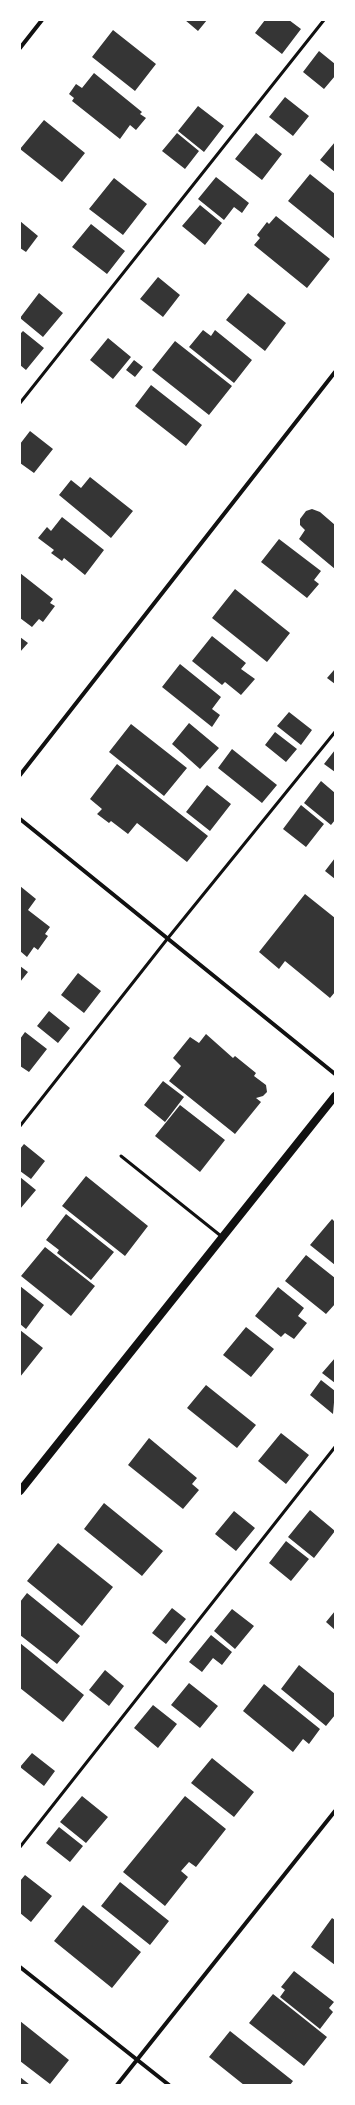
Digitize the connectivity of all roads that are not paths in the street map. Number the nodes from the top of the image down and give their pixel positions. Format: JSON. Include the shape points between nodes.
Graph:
{"nodes":[{"id":1,"x":42,"y":20,"type":"edge"},
{"id":2,"x":324,"y":20,"type":"edge"},
{"id":3,"x":20,"y":48,"type":"edge"},
{"id":4,"x":335,"y":372,"type":"edge"},
{"id":5,"x":20,"y":403,"type":"edge"},
{"id":6,"x":335,"y":732,"type":"edge"},
{"id":7,"x":20,"y":775,"type":"edge"},
{"id":8,"x":20,"y":818,"type":"edge"},
{"id":9,"x":168,"y":938,"type":"junction"},
{"id":10,"x":335,"y":1074,"type":"edge"},
{"id":11,"x":335,"y":1096,"type":"edge"},
{"id":12,"x":20,"y":1126,"type":"edge"},
{"id":13,"x":121,"y":1156,"type":"dead end"},
{"id":14,"x":223,"y":1237,"type":"junction"},
{"id":15,"x":335,"y":1447,"type":"edge"},
{"id":16,"x":20,"y":1491,"type":"edge"},
{"id":17,"x":335,"y":1811,"type":"edge"},
{"id":18,"x":20,"y":1847,"type":"edge"},
{"id":19,"x":20,"y":1967,"type":"edge"},
{"id":20,"x":137,"y":2060,"type":"junction"},
{"id":21,"x":117,"y":2085,"type":"edge"},
{"id":22,"x":169,"y":2085,"type":"edge"}],
"edges":[{"from":1,"to":3,"type":"street"},
{"from":2,"to":5,"type":"lane"},
{"from":4,"to":7,"type":"street"},
{"from":6,"to":9,"type":"lane"},
{"from":8,"to":9,"type":"street"},
{"from":9,"to":10,"type":"street"},
{"from":9,"to":12,"type":"lane"},
{"from":11,"to":14,"type":"main road"},
{"from":13,"to":14,"type":"lane"},
{"from":14,"to":16,"type":"main road"},
{"from":15,"to":18,"type":"lane"},
{"from":17,"to":20,"type":"street"},
{"from":19,"to":20,"type":"street"},
{"from":20,"to":21,"type":"street"},
{"from":20,"to":22,"type":"street"}]}
